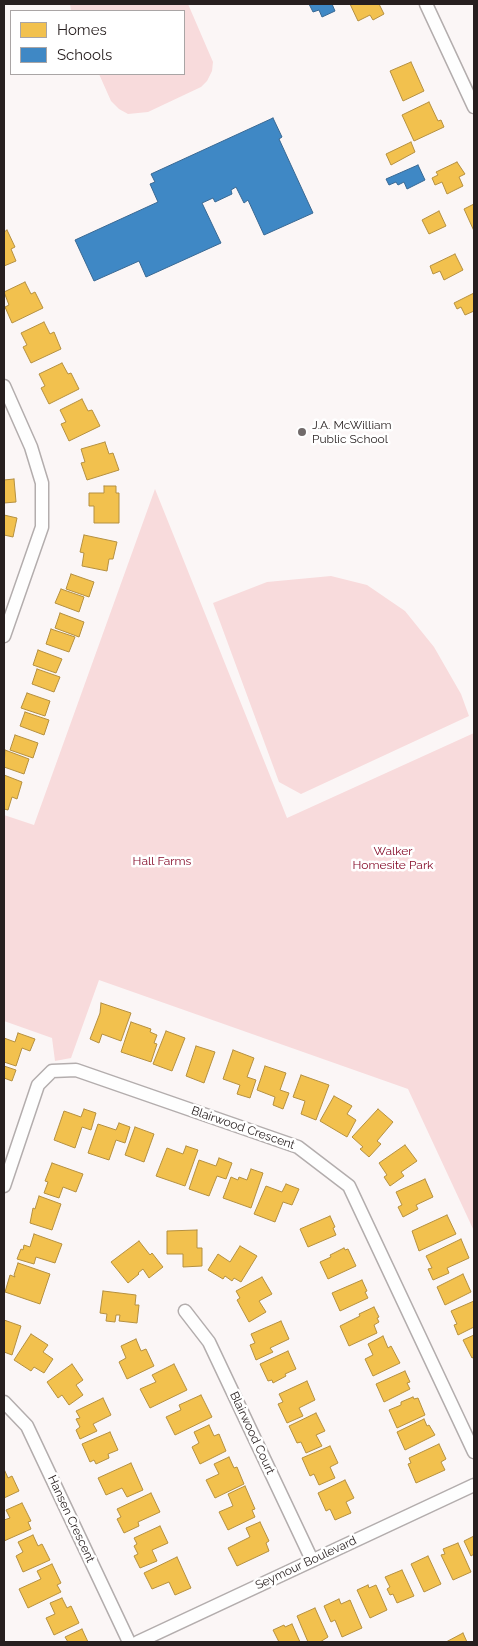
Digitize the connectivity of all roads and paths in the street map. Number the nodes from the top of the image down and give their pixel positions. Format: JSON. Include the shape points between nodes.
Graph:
{"nodes":[{"id":1,"x":426,"y":4,"type":"edge"},
{"id":2,"x":474,"y":106,"type":"edge"},
{"id":3,"x":4,"y":386,"type":"edge"},
{"id":4,"x":4,"y":636,"type":"edge"},
{"id":5,"x":4,"y":1186,"type":"edge"},
{"id":6,"x":185,"y":1311,"type":"dead end"},
{"id":7,"x":4,"y":1402,"type":"edge"},
{"id":8,"x":474,"y":1452,"type":"edge"},
{"id":9,"x":474,"y":1485,"type":"edge"},
{"id":10,"x":312,"y":1560,"type":"junction"},
{"id":11,"x":129,"y":1642,"type":"edge"},
{"id":12,"x":138,"y":1642,"type":"edge"}],
"edges":[{"from":1,"to":2,"type":"street"},
{"from":3,"to":4,"type":"street","via":[[31,447],[42,483],[42,527]]},
{"from":5,"to":8,"type":"street","name":"Blairwood Crescent","via":[[38,1086],[52,1071],[76,1070],[298,1146],[349,1186]]},
{"from":6,"to":10,"type":"street","name":"Blairwood Court","via":[[209,1342]]},
{"from":7,"to":11,"type":"street","name":"Hansen Crescent","via":[[27,1426]]},
{"from":9,"to":10,"type":"street","name":"Seymour Boulevard"},
{"from":10,"to":12,"type":"street","name":"Seymour Boulevard"}]}
